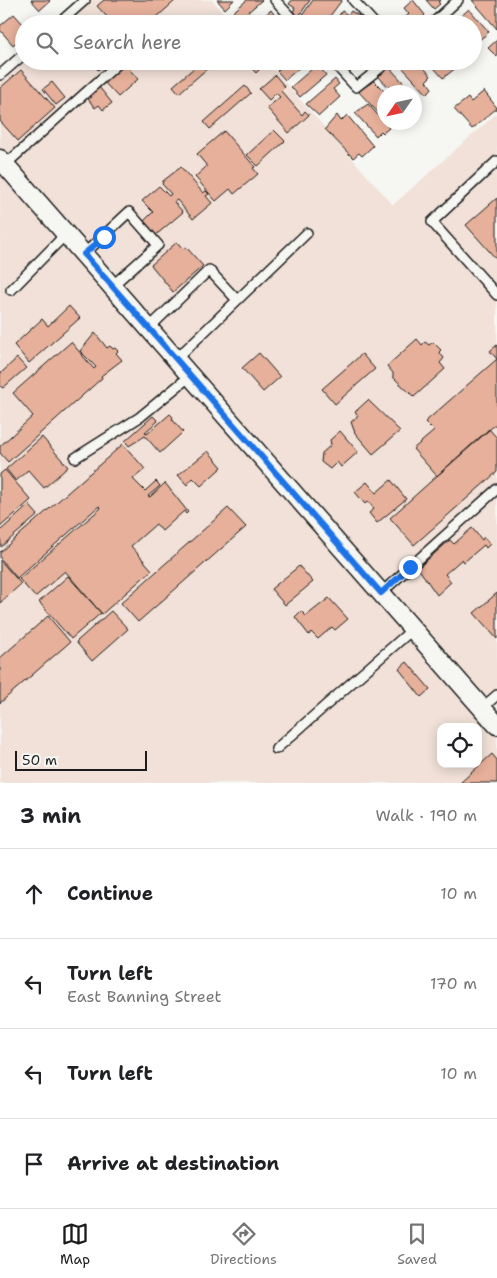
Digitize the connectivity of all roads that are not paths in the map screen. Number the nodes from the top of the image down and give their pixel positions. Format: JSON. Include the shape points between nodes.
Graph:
{"nodes":[{"id":1,"x":85,"y":0,"type":"edge"},
{"id":2,"x":275,"y":0,"type":"edge"},
{"id":3,"x":353,"y":0,"type":"edge"},
{"id":4,"x":458,"y":0,"type":"edge"},
{"id":5,"x":68,"y":15,"type":"edge"},
{"id":6,"x":289,"y":15,"type":"edge"},
{"id":7,"x":367,"y":15,"type":"edge"},
{"id":8,"x":442,"y":15,"type":"edge"},
{"id":9,"x":15,"y":62,"type":"edge"},
{"id":10,"x":110,"y":70,"type":"edge"},
{"id":11,"x":340,"y":70,"type":"edge"},
{"id":12,"x":377,"y":70,"type":"edge"},
{"id":13,"x":0,"y":75,"type":"edge"},
{"id":14,"x":497,"y":161,"type":"edge"},
{"id":15,"x":3,"y":162,"type":"edge"},
{"id":16,"x":307,"y":233,"type":"dead end"},
{"id":17,"x":66,"y":234,"type":"junction"},
{"id":18,"x":84,"y":254,"type":"junction"},
{"id":19,"x":112,"y":286,"type":"junction"},
{"id":20,"x":11,"y":290,"type":"dead end"},
{"id":21,"x":497,"y":295,"type":"edge"},
{"id":22,"x":237,"y":300,"type":"junction"},
{"id":23,"x":149,"y":328,"type":"junction"},
{"id":24,"x":176,"y":359,"type":"junction"},
{"id":25,"x":190,"y":376,"type":"junction"},
{"id":26,"x":74,"y":458,"type":"dead end"},
{"id":27,"x":497,"y":489,"type":"edge"},
{"id":28,"x":381,"y":593,"type":"junction"},
{"id":29,"x":413,"y":629,"type":"junction"},
{"id":30,"x":497,"y":695,"type":"edge"},
{"id":31,"x":482,"y":708,"type":"junction"},
{"id":32,"x":497,"y":725,"type":"edge"},
{"id":33,"x":276,"y":749,"type":"dead end"}],
"edges":[{"from":1,"to":5,"type":"lane"},
{"from":2,"to":6,"type":"lane"},
{"from":3,"to":7,"type":"lane"},
{"from":4,"to":8,"type":"lane"},
{"from":9,"to":13,"type":"lane"},
{"from":10,"to":15,"type":"lane"},
{"from":11,"to":12,"type":"lane","via":[[356,87]]},
{"from":14,"to":21,"type":"lane","via":[[432,222]]},
{"from":15,"to":17,"type":"street"},
{"from":16,"to":22,"type":"lane"},
{"from":17,"to":18,"type":"street"},
{"from":17,"to":20,"type":"lane"},
{"from":18,"to":19,"type":"street"},
{"from":18,"to":19,"type":"lane","via":[[129,212],[158,245]]},
{"from":19,"to":23,"type":"street"},
{"from":22,"to":23,"type":"lane","via":[[209,270]]},
{"from":22,"to":24,"type":"lane"},
{"from":23,"to":24,"type":"street"},
{"from":24,"to":25,"type":"street"},
{"from":25,"to":26,"type":"lane","via":[[140,416]]},
{"from":25,"to":28,"type":"street"},
{"from":27,"to":28,"type":"lane"},
{"from":28,"to":29,"type":"street"},
{"from":29,"to":31,"type":"street"},
{"from":29,"to":33,"type":"lane"},
{"from":30,"to":31,"type":"lane"},
{"from":31,"to":32,"type":"street"}]}
